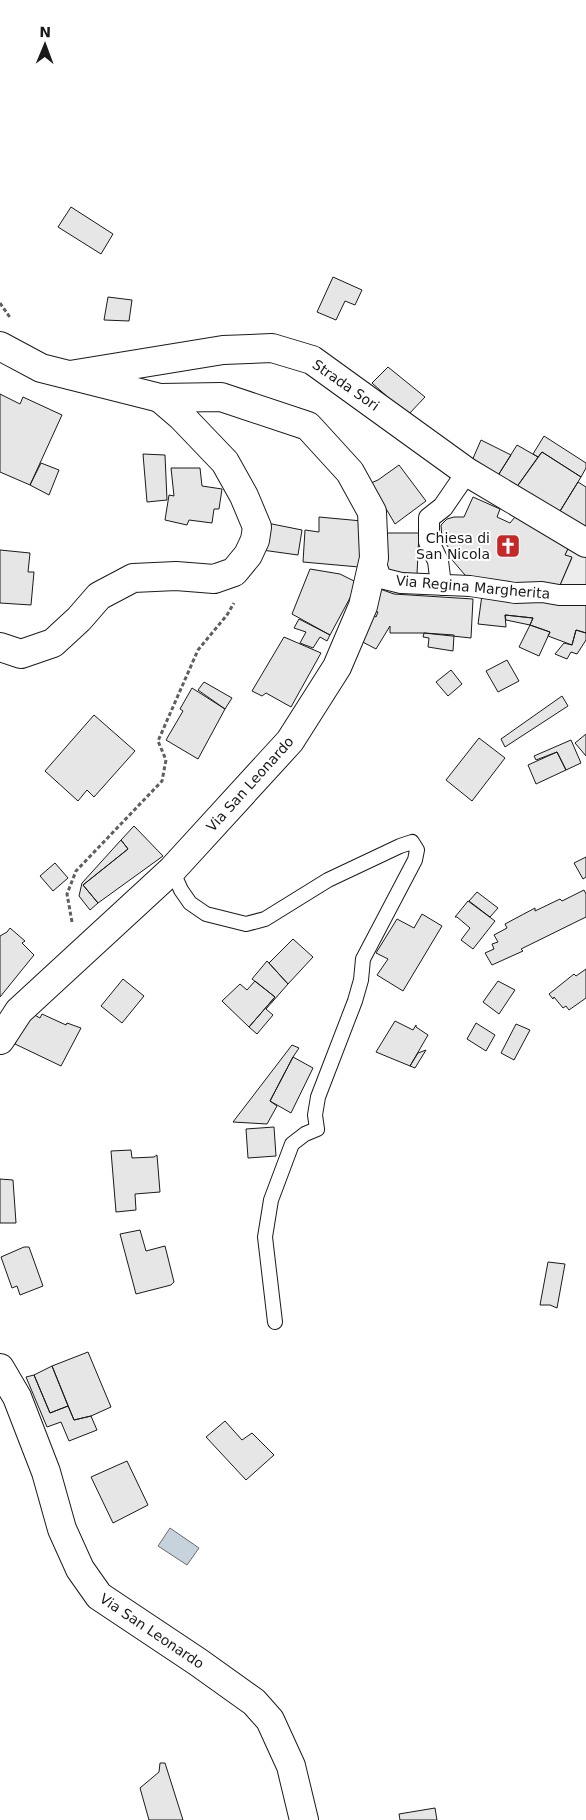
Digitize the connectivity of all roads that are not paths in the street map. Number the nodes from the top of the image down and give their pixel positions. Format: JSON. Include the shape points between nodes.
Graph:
{"nodes":[{"id":1,"x":0,"y":346,"type":"edge"},
{"id":2,"x":70,"y":375,"type":"junction"},
{"id":3,"x":160,"y":398,"type":"junction"},
{"id":4,"x":468,"y":472,"type":"junction"},
{"id":5,"x":586,"y":543,"type":"edge"},
{"id":6,"x":374,"y":558,"type":"junction"},
{"id":7,"x":441,"y":585,"type":"junction"},
{"id":8,"x":586,"y":596,"type":"edge"},
{"id":9,"x":0,"y":647,"type":"edge"},
{"id":10,"x":172,"y":870,"type":"junction"},
{"id":11,"x":0,"y":1040,"type":"edge"},
{"id":12,"x":275,"y":1322,"type":"dead end"},
{"id":13,"x":0,"y":1368,"type":"edge"},
{"id":14,"x":304,"y":1820,"type":"edge"}],
"edges":[{"from":1,"to":2,"type":"main road","via":[[42,368]]},
{"from":2,"to":3,"type":"main road"},
{"from":2,"to":4,"type":"main road","name":"Strada Sori","via":[[222,350],[272,348],[312,360]]},
{"from":3,"to":6,"type":"main road","name":"Via San Leonardo","via":[[221,396],[308,426],[350,472],[372,512]]},
{"from":3,"to":9,"type":"main road","via":[[225,462],[257,527],[248,555],[234,572],[214,579],[176,576],[133,578],[99,596],[53,643],[21,654]]},
{"from":4,"to":5,"type":"main road","name":"Strada Sori"},
{"from":4,"to":7,"type":"street","via":[[443,507],[430,518],[429,542],[438,561]]},
{"from":6,"to":7,"type":"street","name":"Via Regina Margherita","via":[[381,578],[401,583]]},
{"from":6,"to":10,"type":"main road","name":"Via San Leonardo","via":[[363,606],[336,667],[290,742]]},
{"from":7,"to":8,"type":"street","name":"Via Regina Margherita"},
{"from":10,"to":11,"type":"main road","name":"Via San Leonardo","via":[[19,1011]]},
{"from":10,"to":12,"type":"lane","via":[[190,902],[206,914],[246,924],[265,920],[328,880],[400,846],[412,842],[418,850],[364,959],[355,1001],[318,1097],[317,1129],[292,1144],[272,1200],[265,1238]]},
{"from":13,"to":14,"type":"main road","name":"Via San Leonardo","via":[[17,1398],[46,1472],[62,1529],[80,1569],[99,1596],[254,1702],[270,1720],[291,1766]]}]}
